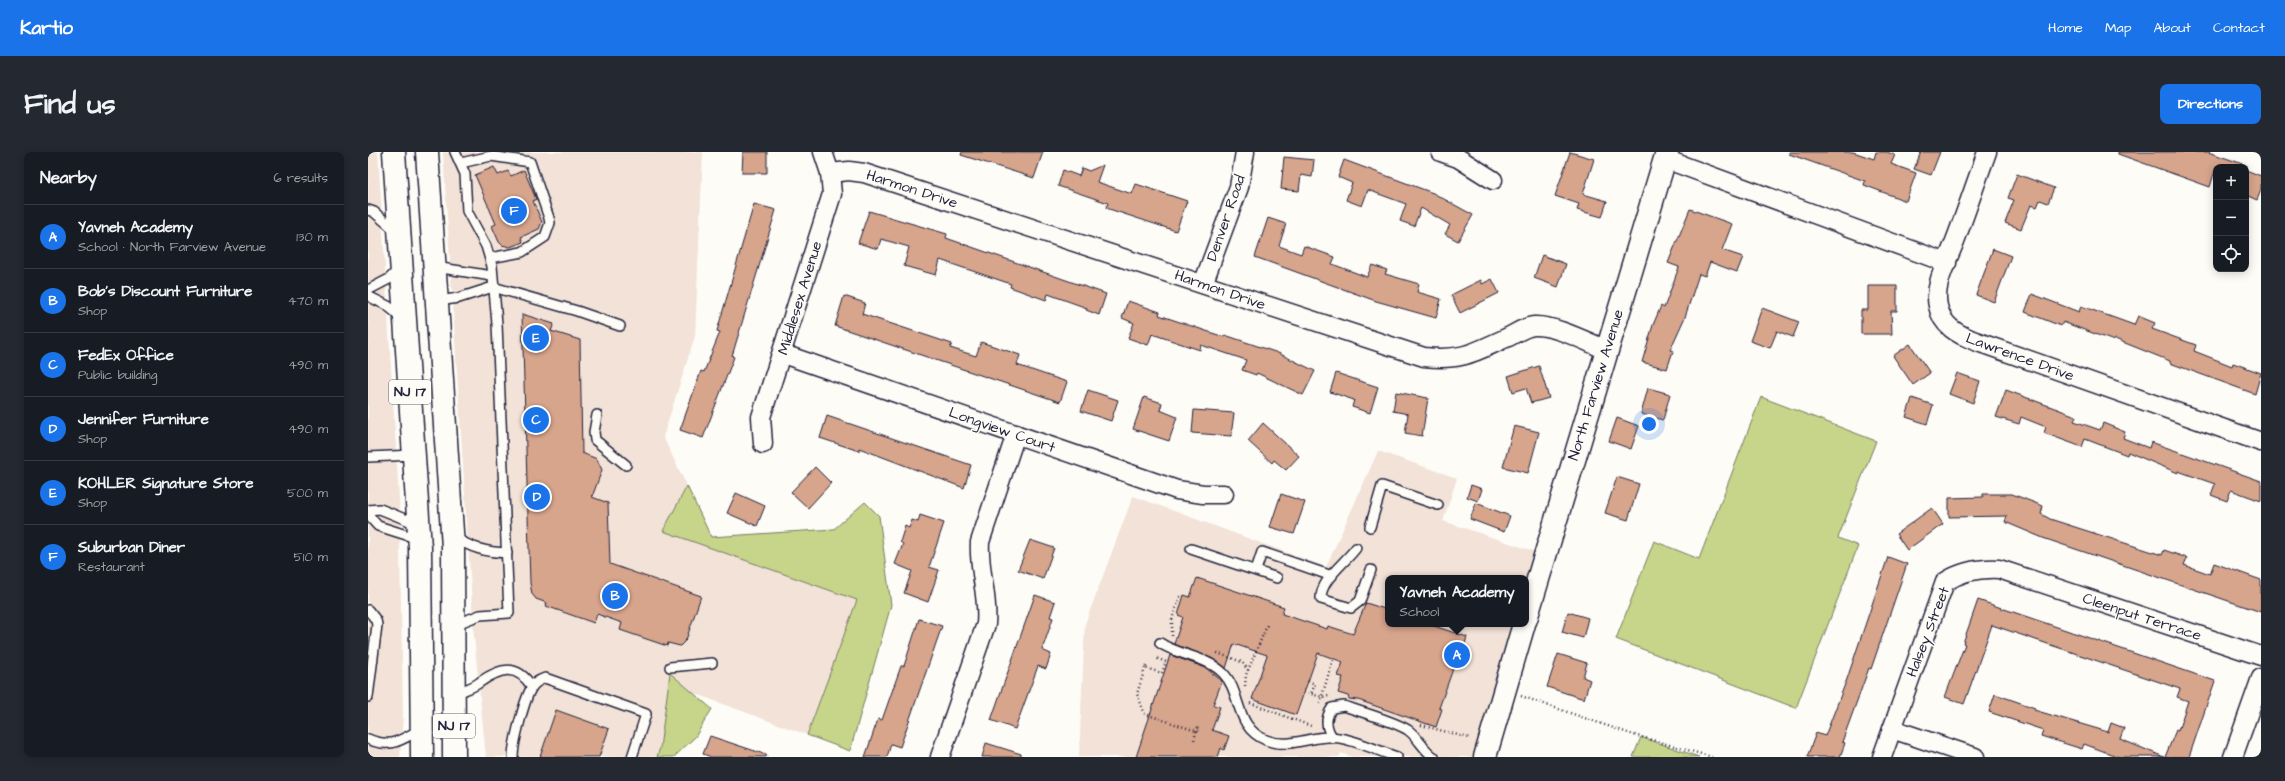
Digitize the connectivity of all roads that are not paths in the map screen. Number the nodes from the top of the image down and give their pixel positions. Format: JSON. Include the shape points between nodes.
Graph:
{"nodes":[{"id":1,"x":394,"y":152,"type":"edge"},
{"id":2,"x":427,"y":152,"type":"edge"},
{"id":3,"x":455,"y":152,"type":"edge"},
{"id":4,"x":823,"y":152,"type":"edge"},
{"id":5,"x":1245,"y":152,"type":"edge"},
{"id":6,"x":1441,"y":152,"type":"edge"},
{"id":7,"x":1987,"y":152,"type":"edge"},
{"id":8,"x":1666,"y":155,"type":"edge"},
{"id":9,"x":461,"y":163,"type":"junction"},
{"id":10,"x":830,"y":173,"type":"junction"},
{"id":11,"x":1493,"y":180,"type":"dead end"},
{"id":12,"x":368,"y":210,"type":"edge"},
{"id":13,"x":400,"y":234,"type":"junction"},
{"id":14,"x":490,"y":258,"type":"junction"},
{"id":15,"x":1947,"y":263,"type":"junction"},
{"id":16,"x":402,"y":267,"type":"junction"},
{"id":17,"x":435,"y":267,"type":"junction"},
{"id":18,"x":492,"y":276,"type":"junction"},
{"id":19,"x":1203,"y":284,"type":"junction"},
{"id":20,"x":493,"y":287,"type":"junction"},
{"id":21,"x":368,"y":290,"type":"edge"},
{"id":22,"x":368,"y":296,"type":"edge"},
{"id":23,"x":438,"y":301,"type":"junction"},
{"id":24,"x":406,"y":321,"type":"junction"},
{"id":25,"x":620,"y":326,"type":"dead end"},
{"id":26,"x":1607,"y":350,"type":"junction"},
{"id":27,"x":783,"y":354,"type":"junction"},
{"id":28,"x":597,"y":415,"type":"dead end"},
{"id":29,"x":1016,"y":434,"type":"junction"},
{"id":30,"x":2261,"y":442,"type":"edge"},
{"id":31,"x":763,"y":444,"type":"dead end"},
{"id":32,"x":414,"y":455,"type":"junction"},
{"id":33,"x":368,"y":457,"type":"edge"},
{"id":34,"x":626,"y":465,"type":"dead end"},
{"id":35,"x":1224,"y":494,"type":"dead end"},
{"id":36,"x":1438,"y":505,"type":"dead end"},
{"id":37,"x":368,"y":510,"type":"edge"},
{"id":38,"x":368,"y":515,"type":"edge"},
{"id":39,"x":1370,"y":528,"type":"dead end"},
{"id":40,"x":419,"y":532,"type":"junction"},
{"id":41,"x":452,"y":536,"type":"junction"},
{"id":42,"x":1356,"y":548,"type":"dead end"},
{"id":43,"x":1191,"y":549,"type":"dead end"},
{"id":44,"x":506,"y":553,"type":"junction"},
{"id":45,"x":1256,"y":570,"type":"junction"},
{"id":46,"x":1371,"y":570,"type":"dead end"},
{"id":47,"x":1332,"y":576,"type":"junction"},
{"id":48,"x":2023,"y":577,"type":"joint"},
{"id":49,"x":1277,"y":578,"type":"dead end"},
{"id":50,"x":1529,"y":609,"type":"edge"},
{"id":51,"x":368,"y":610,"type":"edge"},
{"id":52,"x":454,"y":624,"type":"junction"},
{"id":53,"x":1523,"y":627,"type":"edge"},
{"id":54,"x":1160,"y":642,"type":"dead end"},
{"id":55,"x":2261,"y":656,"type":"edge"},
{"id":56,"x":712,"y":663,"type":"dead end"},
{"id":57,"x":670,"y":667,"type":"dead end"},
{"id":58,"x":2261,"y":678,"type":"edge"},
{"id":59,"x":532,"y":687,"type":"junction"},
{"id":60,"x":454,"y":694,"type":"junction"},
{"id":61,"x":368,"y":698,"type":"edge"},
{"id":62,"x":422,"y":729,"type":"junction"},
{"id":63,"x":1892,"y":729,"type":"junction"},
{"id":64,"x":1333,"y":738,"type":"junction"},
{"id":65,"x":368,"y":739,"type":"edge"},
{"id":66,"x":416,"y":757,"type":"edge"},
{"id":67,"x":422,"y":757,"type":"edge"},
{"id":68,"x":454,"y":757,"type":"edge"},
{"id":69,"x":466,"y":757,"type":"edge"},
{"id":70,"x":513,"y":757,"type":"edge"},
{"id":71,"x":632,"y":757,"type":"edge"},
{"id":72,"x":940,"y":757,"type":"edge"},
{"id":73,"x":1397,"y":757,"type":"edge"},
{"id":74,"x":1434,"y":757,"type":"edge"},
{"id":75,"x":1485,"y":757,"type":"edge"},
{"id":76,"x":1882,"y":757,"type":"edge"},
{"id":77,"x":1975,"y":757,"type":"edge"},
{"id":78,"x":2233,"y":757,"type":"edge"}],
"edges":[{"from":1,"to":13,"type":"main road","number":"NJ 17"},
{"from":2,"to":17,"type":"main road","number":"NJ 17"},
{"from":3,"to":9,"type":"lane"},
{"from":4,"to":10,"type":"street","name":"Middlesex Avenue"},
{"from":5,"to":19,"type":"street","name":"Denver Road","via":[[1239,187]]},
{"from":6,"to":11,"type":"street","via":[[1458,158]]},
{"from":7,"to":15,"type":"street","name":"Lawrence Drive"},
{"from":8,"to":15,"type":"street"},
{"from":8,"to":26,"type":"main road","name":"North Farview Avenue"},
{"from":9,"to":14,"type":"lane","via":[[465,174],[467,211],[485,243]]},
{"from":9,"to":14,"type":"lane","via":[[491,156],[530,162],[549,218],[550,223],[545,237],[522,252]]},
{"from":10,"to":19,"type":"street","name":"Harmon Drive","via":[[864,173]]},
{"from":10,"to":27,"type":"street","name":"Middlesex Avenue","via":[[832,194]]},
{"from":12,"to":13,"type":"lane"},
{"from":13,"to":16,"type":"main road","number":"NJ 17"},
{"from":14,"to":18,"type":"lane"},
{"from":15,"to":30,"type":"street","name":"Lawrence Drive","via":[[1941,277],[1937,304],[1941,316],[1958,334]]},
{"from":16,"to":21,"type":"lane","via":[[389,279]]},
{"from":16,"to":24,"type":"main road","number":"NJ 17"},
{"from":17,"to":18,"type":"lane"},
{"from":17,"to":23,"type":"main road","number":"NJ 17"},
{"from":18,"to":20,"type":"lane"},
{"from":19,"to":26,"type":"street","name":"Harmon Drive","via":[[1424,357],[1462,357],[1522,329],[1535,326],[1551,328]]},
{"from":20,"to":23,"type":"lane","via":[[459,298]]},
{"from":20,"to":25,"type":"lane"},
{"from":20,"to":44,"type":"lane"},
{"from":22,"to":24,"type":"lane","via":[[388,306]]},
{"from":23,"to":41,"type":"main road","number":"NJ 17"},
{"from":24,"to":32,"type":"main road","number":"NJ 17"},
{"from":26,"to":50,"type":"main road","name":"North Farview Avenue"},
{"from":27,"to":29,"type":"street","name":"Longview Court"},
{"from":27,"to":31,"type":"street","name":"Middlesex Avenue","via":[[761,417]]},
{"from":28,"to":34,"type":"lane","via":[[595,440]]},
{"from":29,"to":35,"type":"street","name":"Longview Court","via":[[1177,490]]},
{"from":29,"to":72,"type":"street","via":[[980,542],[979,556],[988,606],[986,624]]},
{"from":32,"to":33,"type":"lane"},
{"from":32,"to":40,"type":"main road","number":"NJ 17"},
{"from":36,"to":39,"type":"lane","via":[[1382,486]]},
{"from":37,"to":40,"type":"lane","via":[[380,509]]},
{"from":38,"to":40,"type":"lane","via":[[378,526]]},
{"from":40,"to":62,"type":"main road","number":"NJ 17"},
{"from":41,"to":44,"type":"lane","via":[[469,547],[486,552]]},
{"from":41,"to":52,"type":"main road","number":"NJ 17"},
{"from":42,"to":47,"type":"lane"},
{"from":43,"to":45,"type":"lane"},
{"from":44,"to":52,"type":"lane","via":[[509,613],[480,615]]},
{"from":45,"to":47,"type":"lane","via":[[1262,552]]},
{"from":45,"to":49,"type":"lane"},
{"from":46,"to":47,"type":"lane","via":[[1360,601],[1351,608],[1321,599],[1324,584]]},
{"from":48,"to":55,"type":"street","name":"Cleenput Terrace"},
{"from":48,"to":63,"type":"street","name":"Halsey Street","via":[[1999,569],[1984,568],[1968,571],[1945,582]]},
{"from":51,"to":61,"type":"lane","via":[[377,625]]},
{"from":52,"to":60,"type":"main road","number":"NJ 17"},
{"from":53,"to":75,"type":"main road"},
{"from":54,"to":64,"type":"lane","via":[[1170,649],[1215,665],[1225,674],[1244,721],[1252,732],[1265,740],[1287,744]]},
{"from":56,"to":57,"type":"lane"},
{"from":58,"to":78,"type":"street"},
{"from":59,"to":60,"type":"lane","via":[[525,676],[516,671],[503,670]]},
{"from":59,"to":70,"type":"lane"},
{"from":59,"to":71,"type":"lane","via":[[538,680],[545,678],[646,714]]},
{"from":60,"to":68,"type":"main road","number":"NJ 17"},
{"from":60,"to":69,"type":"main road"},
{"from":62,"to":65,"type":"lane","via":[[388,744],[378,744]]},
{"from":62,"to":66,"type":"main road"},
{"from":62,"to":67,"type":"main road","number":"NJ 17"},
{"from":63,"to":76,"type":"street","name":"Halsey Street"},
{"from":63,"to":77,"type":"street"},
{"from":64,"to":73,"type":"lane"},
{"from":64,"to":74,"type":"lane","via":[[1328,731],[1327,715],[1332,708],[1344,706],[1407,730],[1419,739],[1426,752]]}]}
